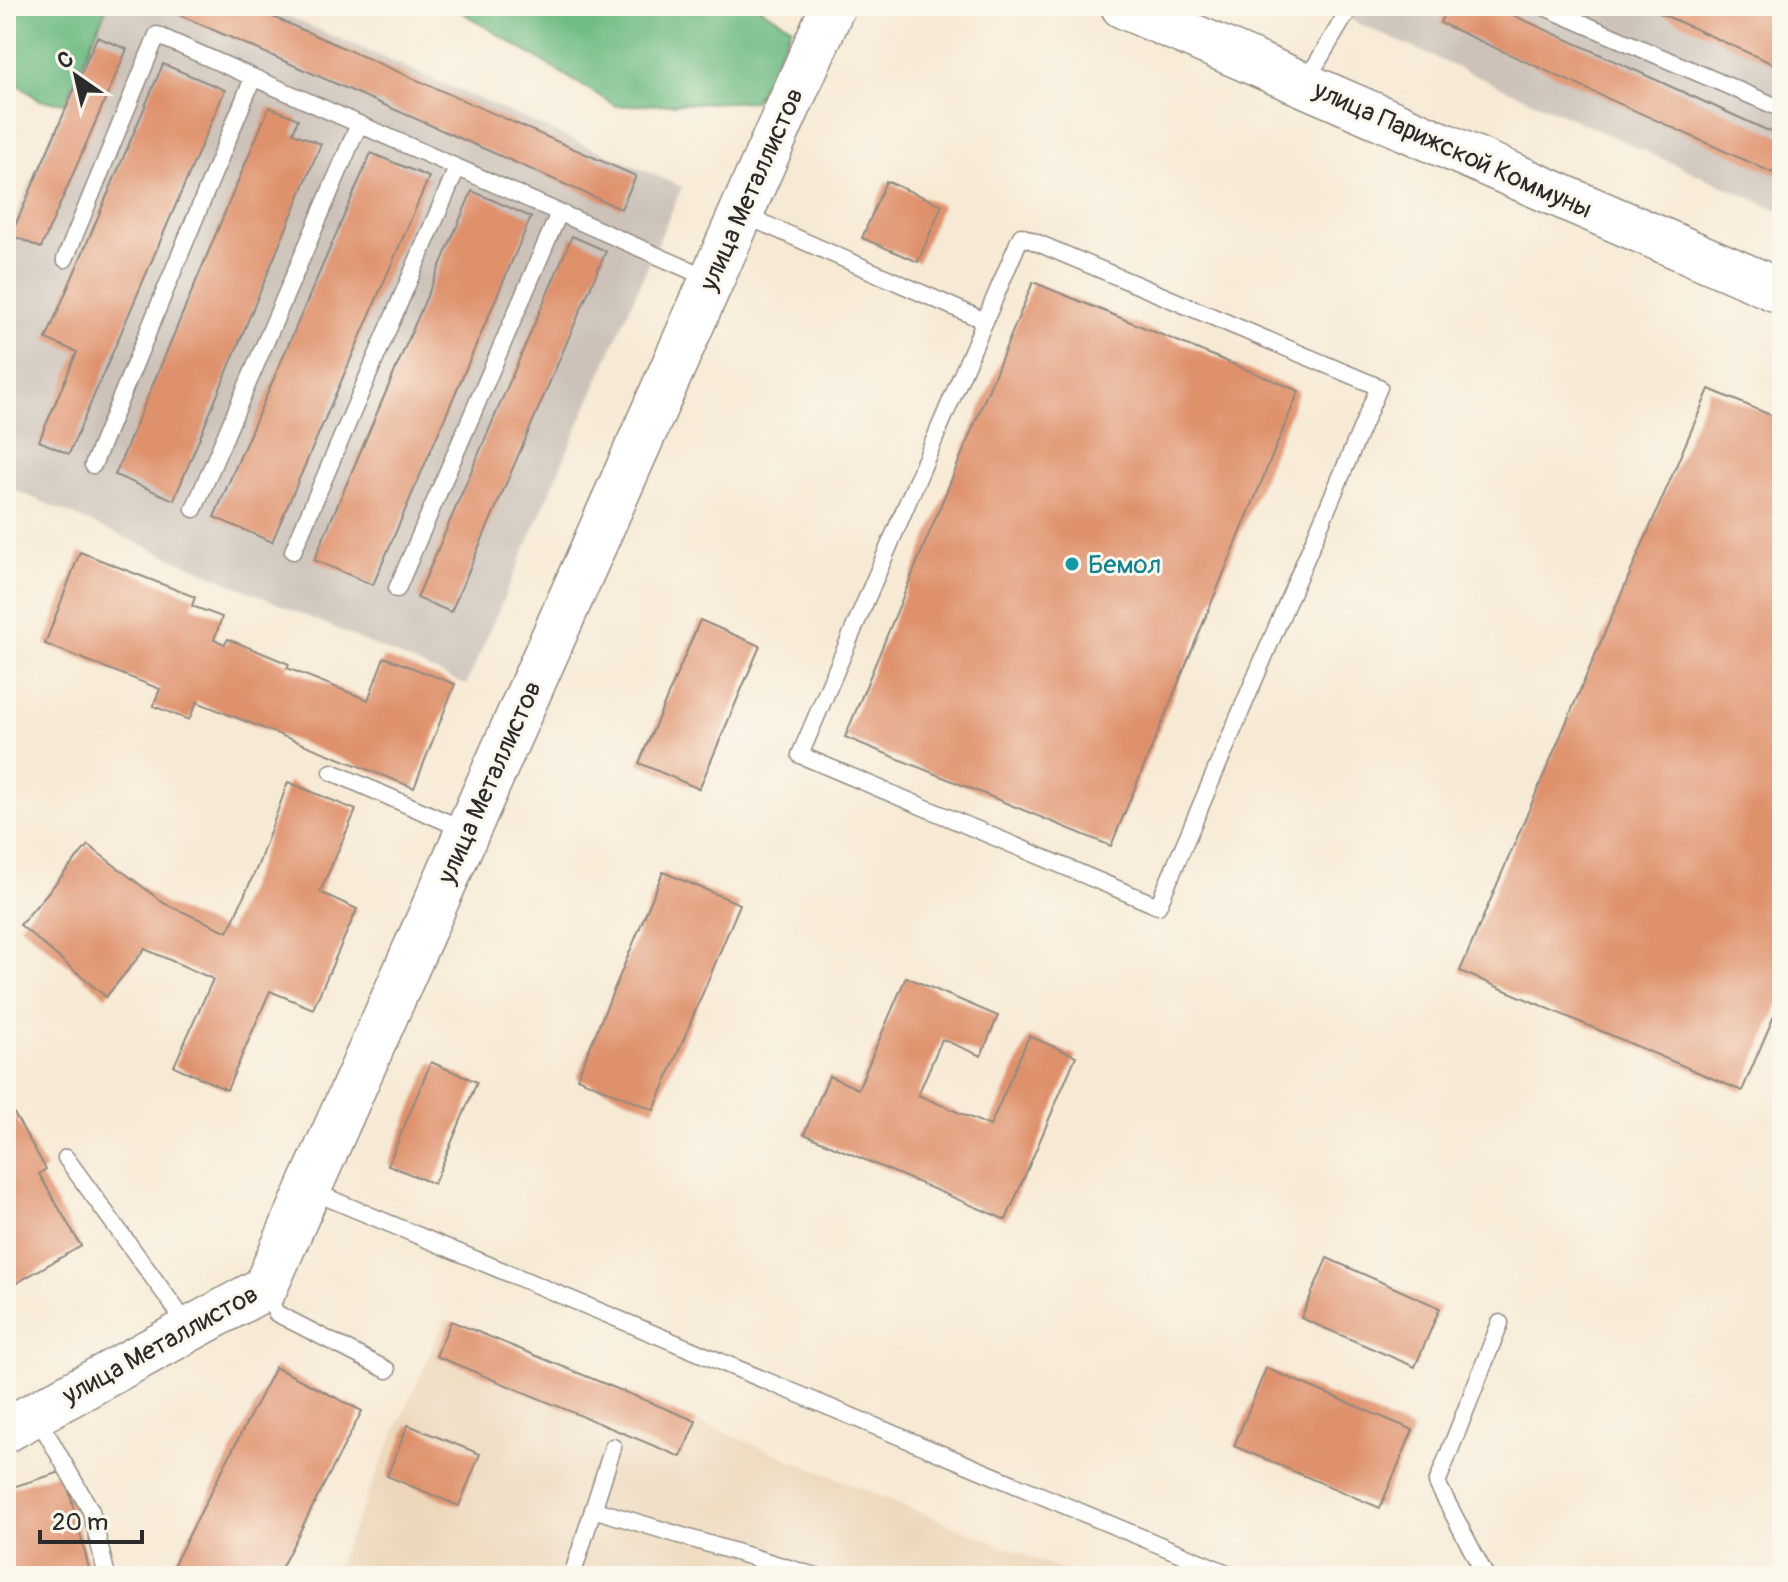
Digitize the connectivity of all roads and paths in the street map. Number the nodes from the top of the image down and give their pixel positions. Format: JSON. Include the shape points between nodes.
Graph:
{"nodes":[{"id":1,"x":833,"y":6,"type":"edge"},
{"id":2,"x":1123,"y":6,"type":"edge"},
{"id":3,"x":1351,"y":6,"type":"edge"},
{"id":4,"x":1542,"y":6,"type":"edge"},
{"id":5,"x":253,"y":78,"type":"junction"},
{"id":6,"x":1304,"y":84,"type":"junction"},
{"id":7,"x":1782,"y":109,"type":"edge"},
{"id":8,"x":359,"y":124,"type":"junction"},
{"id":9,"x":457,"y":168,"type":"junction"},
{"id":10,"x":559,"y":213,"type":"junction"},
{"id":11,"x":741,"y":213,"type":"junction"},
{"id":12,"x":65,"y":259,"type":"dead end"},
{"id":13,"x":711,"y":280,"type":"junction"},
{"id":14,"x":1782,"y":292,"type":"edge"},
{"id":15,"x":985,"y":321,"type":"junction"},
{"id":16,"x":93,"y":465,"type":"dead end"},
{"id":17,"x":194,"y":509,"type":"dead end"},
{"id":18,"x":293,"y":551,"type":"dead end"},
{"id":19,"x":397,"y":589,"type":"dead end"},
{"id":20,"x":332,"y":772,"type":"dead end"},
{"id":21,"x":467,"y":831,"type":"junction"},
{"id":22,"x":66,"y":1158,"type":"dead end"},
{"id":23,"x":308,"y":1190,"type":"junction"},
{"id":24,"x":265,"y":1288,"type":"junction"},
{"id":25,"x":1500,"y":1323,"type":"dead end"},
{"id":26,"x":190,"y":1329,"type":"junction"},
{"id":27,"x":387,"y":1370,"type":"dead end"},
{"id":28,"x":21,"y":1422,"type":"edge"},
{"id":29,"x":613,"y":1447,"type":"dead end"},
{"id":30,"x":593,"y":1509,"type":"junction"},
{"id":31,"x":107,"y":1576,"type":"edge"},
{"id":32,"x":572,"y":1576,"type":"edge"},
{"id":33,"x":815,"y":1576,"type":"edge"},
{"id":34,"x":1234,"y":1576,"type":"edge"},
{"id":35,"x":1482,"y":1576,"type":"edge"}],
"edges":[{"from":1,"to":11,"type":"street","name":"улица Металлистов"},
{"from":2,"to":6,"type":"street","name":"улица Парижской Коммуны"},
{"from":3,"to":6,"type":"lane"},
{"from":4,"to":7,"type":"lane"},
{"from":5,"to":8,"type":"lane"},
{"from":5,"to":12,"type":"lane","via":[[157,35]]},
{"from":5,"to":16,"type":"lane"},
{"from":6,"to":14,"type":"street","name":"улица Парижской Коммуны"},
{"from":8,"to":9,"type":"lane"},
{"from":8,"to":17,"type":"lane"},
{"from":9,"to":10,"type":"lane"},
{"from":9,"to":18,"type":"lane"},
{"from":10,"to":13,"type":"lane"},
{"from":10,"to":19,"type":"lane"},
{"from":11,"to":13,"type":"street","name":"улица Металлистов"},
{"from":11,"to":15,"type":"lane"},
{"from":13,"to":21,"type":"street","name":"улица Металлистов"},
{"from":15,"to":15,"type":"lane","via":[[1021,236],[1379,387],[1158,906],[800,755]]},
{"from":20,"to":21,"type":"lane"},
{"from":21,"to":23,"type":"street","name":"улица Металлистов"},
{"from":22,"to":26,"type":"lane"},
{"from":23,"to":24,"type":"street","name":"улица Металлистов"},
{"from":23,"to":34,"type":"lane"},
{"from":24,"to":26,"type":"street","name":"улица Металлистов"},
{"from":24,"to":27,"type":"lane","via":[[276,1313]]},
{"from":25,"to":35,"type":"lane","via":[[1437,1483]]},
{"from":26,"to":28,"type":"street","name":"улица Металлистов"},
{"from":28,"to":31,"type":"lane","via":[[91,1511]]},
{"from":29,"to":30,"type":"lane"},
{"from":30,"to":32,"type":"lane"},
{"from":30,"to":33,"type":"lane"}]}
